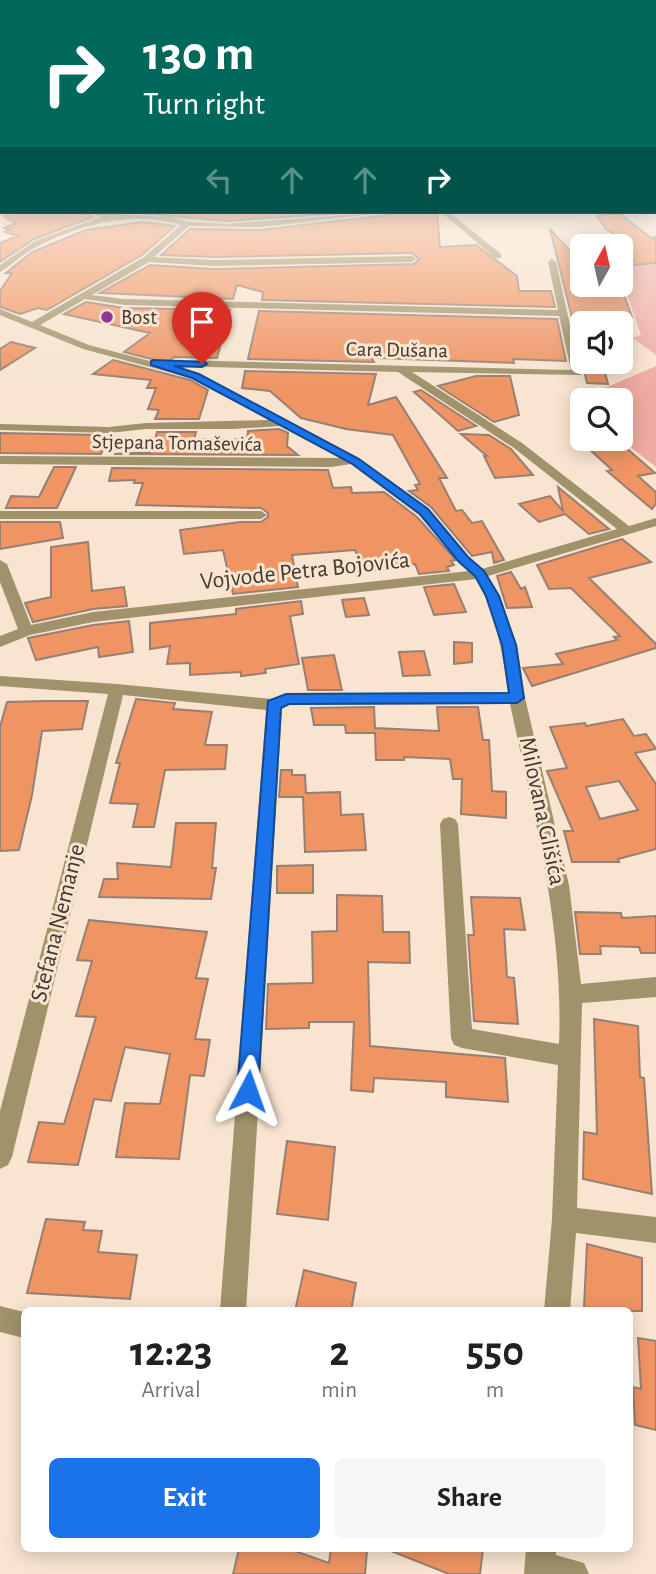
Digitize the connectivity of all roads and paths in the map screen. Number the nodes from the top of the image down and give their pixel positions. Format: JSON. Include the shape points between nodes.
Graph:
{"nodes":[{"id":1,"x":49,"y":238,"type":"edge"},
{"id":2,"x":170,"y":238,"type":"edge"},
{"id":3,"x":477,"y":238,"type":"edge"},
{"id":4,"x":498,"y":256,"type":"dead end"},
{"id":5,"x":147,"y":259,"type":"junction"},
{"id":6,"x":412,"y":259,"type":"dead end"},
{"id":7,"x":552,"y":262,"type":"dead end"},
{"id":8,"x":0,"y":269,"type":"edge"},
{"id":9,"x":83,"y":296,"type":"junction"},
{"id":10,"x":0,"y":312,"type":"edge"},
{"id":11,"x":564,"y":313,"type":"junction"},
{"id":12,"x":32,"y":326,"type":"junction"},
{"id":13,"x":154,"y":363,"type":"junction"},
{"id":14,"x":400,"y":369,"type":"junction"},
{"id":15,"x":283,"y":422,"type":"junction"},
{"id":16,"x":0,"y":426,"type":"edge"},
{"id":17,"x":0,"y":460,"type":"edge"},
{"id":18,"x":353,"y":460,"type":"junction"},
{"id":19,"x":261,"y":514,"type":"dead end"},
{"id":20,"x":0,"y":515,"type":"edge"},
{"id":21,"x":656,"y":522,"type":"edge"},
{"id":22,"x":626,"y":530,"type":"junction"},
{"id":23,"x":0,"y":564,"type":"edge"},
{"id":24,"x":480,"y":574,"type":"junction"},
{"id":25,"x":26,"y":631,"type":"junction"},
{"id":26,"x":0,"y":642,"type":"edge"},
{"id":27,"x":0,"y":681,"type":"edge"},
{"id":28,"x":117,"y":689,"type":"junction"},
{"id":29,"x":517,"y":698,"type":"junction"},
{"id":30,"x":274,"y":705,"type":"junction"},
{"id":31,"x":449,"y":824,"type":"dead end"},
{"id":32,"x":656,"y":987,"type":"edge"},
{"id":33,"x":572,"y":994,"type":"junction"},
{"id":34,"x":570,"y":1056,"type":"junction"},
{"id":35,"x":0,"y":1157,"type":"edge"},
{"id":36,"x":564,"y":1219,"type":"junction"},
{"id":37,"x":656,"y":1230,"type":"edge"},
{"id":38,"x":233,"y":1307,"type":"edge"},
{"id":39,"x":557,"y":1307,"type":"edge"},
{"id":40,"x":0,"y":1319,"type":"edge"},
{"id":41,"x":21,"y":1324,"type":"edge"},
{"id":42,"x":540,"y":1564,"type":"edge"},
{"id":43,"x":573,"y":1574,"type":"edge"}],
"edges":[{"from":1,"to":8,"type":"street"},
{"from":2,"to":5,"type":"street"},
{"from":3,"to":4,"type":"street"},
{"from":5,"to":6,"type":"street","via":[[214,263]]},
{"from":5,"to":9,"type":"street"},
{"from":7,"to":11,"type":"street","name":"Cara Dušana"},
{"from":9,"to":11,"type":"street","name":"Cara Dušana","via":[[124,302]]},
{"from":9,"to":12,"type":"street"},
{"from":10,"to":12,"type":"street"},
{"from":11,"to":14,"type":"street","name":"Cara Dušana","via":[[578,373]]},
{"from":12,"to":13,"type":"street"},
{"from":13,"to":14,"type":"street","name":"Cara Dušana"},
{"from":13,"to":15,"type":"street","name":"Milovana Glišića","via":[[195,376]]},
{"from":14,"to":22,"type":"street","via":[[530,453]]},
{"from":15,"to":16,"type":"street","via":[[109,430]]},
{"from":15,"to":18,"type":"street","name":"Milovana Glišića"},
{"from":17,"to":18,"type":"street","name":"Stjepana Tomaševića"},
{"from":18,"to":24,"type":"street","name":"Milovana Glišića","via":[[424,512]]},
{"from":19,"to":20,"type":"street"},
{"from":21,"to":22,"type":"street","name":"Vojvode Petra Bojovića"},
{"from":22,"to":24,"type":"street","name":"Vojvode Petra Bojovića"},
{"from":23,"to":25,"type":"street"},
{"from":24,"to":25,"type":"street","name":"Vojvode Petra Bojovića","via":[[93,617]]},
{"from":24,"to":29,"type":"street","name":"Milovana Glišića","via":[[493,596],[509,645]]},
{"from":25,"to":26,"type":"street","name":"Vojvode Petra Bojovića"},
{"from":27,"to":28,"type":"street"},
{"from":28,"to":30,"type":"street"},
{"from":28,"to":35,"type":"street","name":"Stefana Nemanje"},
{"from":29,"to":30,"type":"street","via":[[286,699]]},
{"from":29,"to":33,"type":"street","name":"Milovana Glišića","via":[[559,885]]},
{"from":30,"to":38,"type":"street"},
{"from":31,"to":34,"type":"street","via":[[461,1038]]},
{"from":32,"to":33,"type":"street"},
{"from":33,"to":34,"type":"street","name":"Milovana Glišića"},
{"from":34,"to":36,"type":"street","name":"Milovana Glišića"},
{"from":36,"to":37,"type":"street"},
{"from":36,"to":39,"type":"street","name":"Milovana Glišića"},
{"from":40,"to":41,"type":"street"},
{"from":42,"to":43,"type":"street"}]}
